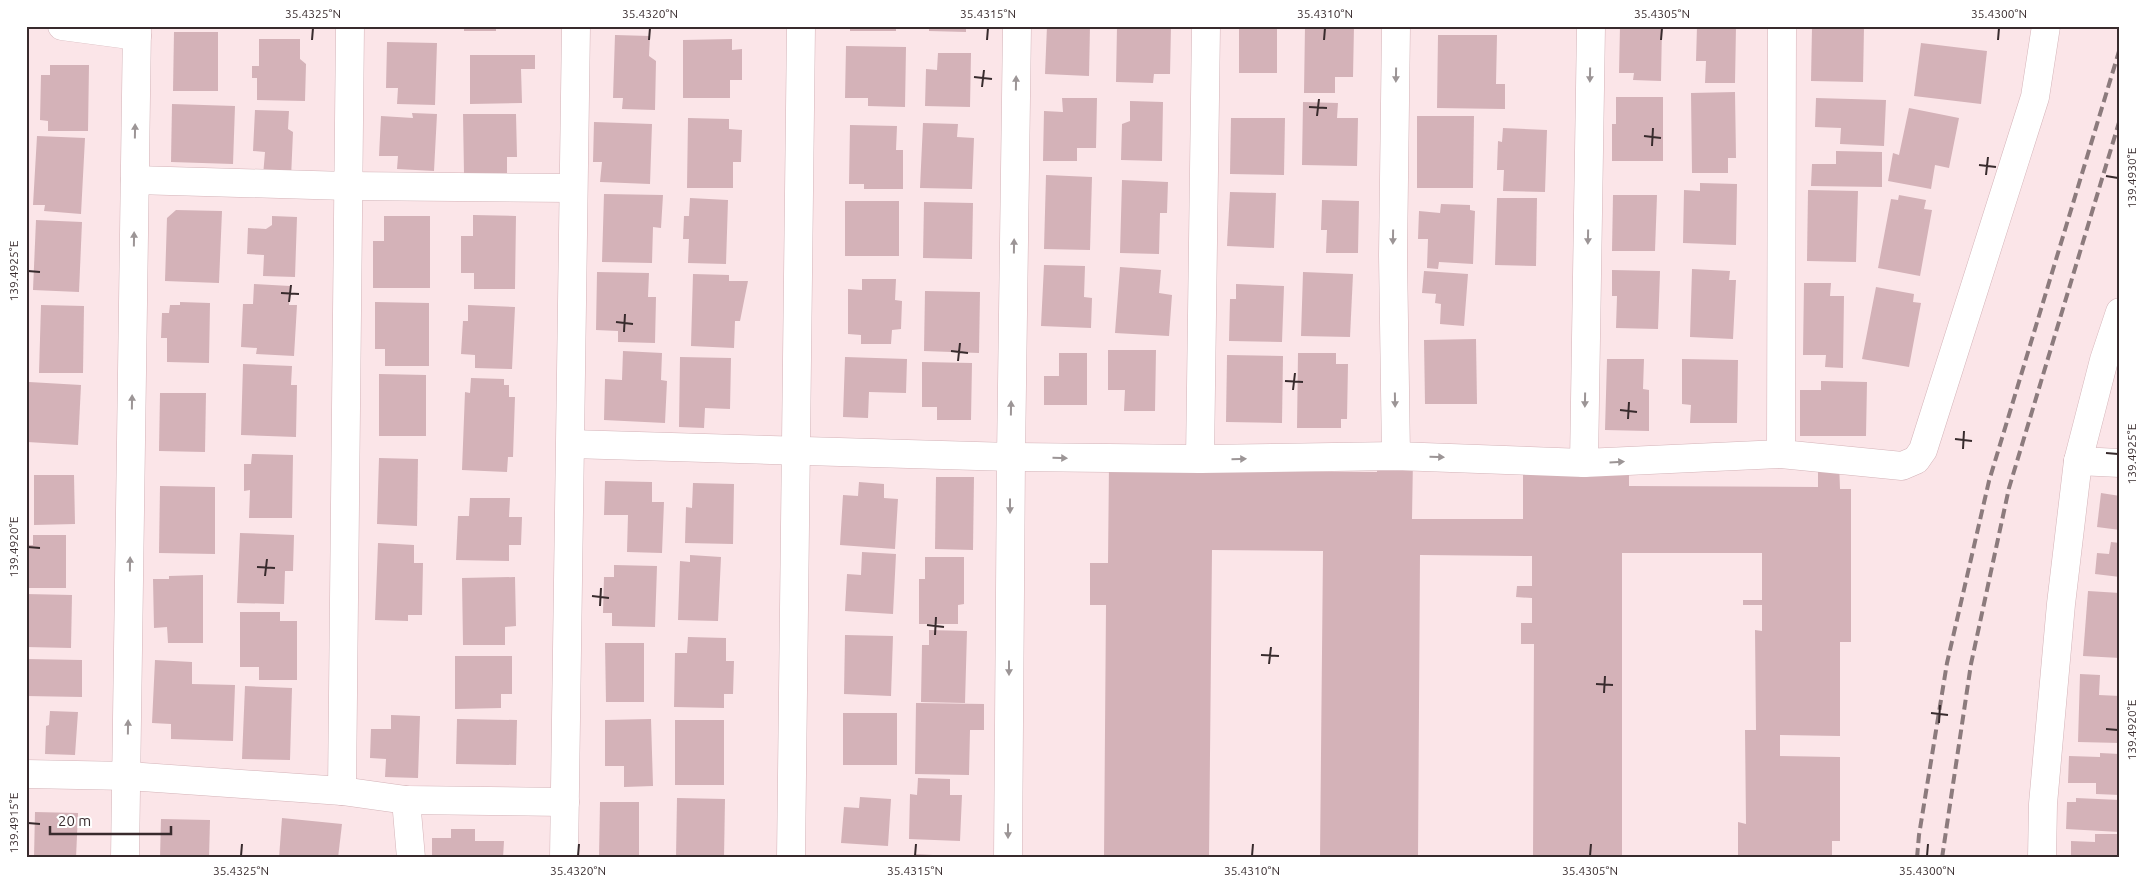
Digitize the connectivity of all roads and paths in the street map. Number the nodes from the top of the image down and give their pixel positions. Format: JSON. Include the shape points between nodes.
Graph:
{"nodes":[{"id":1,"x":62,"y":26,"type":"edge"},
{"id":2,"x":350,"y":26,"type":"edge"},
{"id":3,"x":576,"y":26,"type":"edge"},
{"id":4,"x":801,"y":26,"type":"edge"},
{"id":5,"x":1017,"y":26,"type":"edge"},
{"id":6,"x":1206,"y":26,"type":"edge"},
{"id":7,"x":1396,"y":26,"type":"edge"},
{"id":8,"x":1591,"y":26,"type":"edge"},
{"id":9,"x":1782,"y":26,"type":"edge"},
{"id":10,"x":2046,"y":26,"type":"edge"},
{"id":11,"x":137,"y":31,"type":"edge"},
{"id":12,"x":134,"y":180,"type":"junction"},
{"id":13,"x":347,"y":186,"type":"junction"},
{"id":14,"x":572,"y":188,"type":"junction"},
{"id":15,"x":2120,"y":312,"type":"edge"},
{"id":16,"x":571,"y":444,"type":"junction"},
{"id":17,"x":796,"y":449,"type":"junction"},
{"id":18,"x":1781,"y":454,"type":"junction"},
{"id":19,"x":1396,"y":456,"type":"junction"},
{"id":20,"x":1011,"y":457,"type":"junction"},
{"id":21,"x":1200,"y":459,"type":"junction"},
{"id":22,"x":2078,"y":460,"type":"junction"},
{"id":23,"x":1584,"y":463,"type":"junction"},
{"id":24,"x":2120,"y":463,"type":"edge"},
{"id":25,"x":26,"y":774,"type":"edge"},
{"id":26,"x":128,"y":776,"type":"junction"},
{"id":27,"x":342,"y":791,"type":"junction"},
{"id":28,"x":406,"y":800,"type":"junction"},
{"id":29,"x":565,"y":802,"type":"junction"},
{"id":30,"x":125,"y":858,"type":"edge"},
{"id":31,"x":411,"y":858,"type":"edge"},
{"id":32,"x":564,"y":858,"type":"edge"},
{"id":33,"x":791,"y":858,"type":"edge"},
{"id":34,"x":1008,"y":858,"type":"edge"},
{"id":35,"x":2042,"y":858,"type":"edge"}],
"edges":[{"from":1,"to":11,"type":"street"},
{"from":2,"to":13,"type":"street"},
{"from":3,"to":14,"type":"street"},
{"from":4,"to":17,"type":"street"},
{"from":20,"to":5,"type":"street","one_way":true},
{"from":6,"to":21,"type":"street"},
{"from":7,"to":19,"type":"street","one_way":true,"via":[[1393,255]]},
{"from":8,"to":23,"type":"street","one_way":true},
{"from":9,"to":18,"type":"street"},
{"from":10,"to":18,"type":"street","via":[[2035,97],[1923,450],[1916,460],[1902,466]]},
{"from":12,"to":11,"type":"street","one_way":true},
{"from":12,"to":13,"type":"street"},
{"from":26,"to":12,"type":"street","one_way":true},
{"from":13,"to":14,"type":"street"},
{"from":13,"to":27,"type":"street"},
{"from":14,"to":16,"type":"street"},
{"from":15,"to":22,"type":"street"},
{"from":16,"to":17,"type":"street"},
{"from":16,"to":29,"type":"street"},
{"from":17,"to":20,"type":"street"},
{"from":17,"to":33,"type":"street"},
{"from":23,"to":18,"type":"street","one_way":true},
{"from":21,"to":19,"type":"street","one_way":true},
{"from":19,"to":23,"type":"street","one_way":true},
{"from":20,"to":21,"type":"street","one_way":true},
{"from":20,"to":34,"type":"street","one_way":true},
{"from":22,"to":24,"type":"street"},
{"from":22,"to":35,"type":"street","via":[[2060,614],[2043,804]]},
{"from":25,"to":26,"type":"street"},
{"from":26,"to":27,"type":"street"},
{"from":26,"to":30,"type":"street"},
{"from":27,"to":28,"type":"street"},
{"from":28,"to":29,"type":"street"},
{"from":28,"to":31,"type":"street"},
{"from":29,"to":32,"type":"street"}]}
